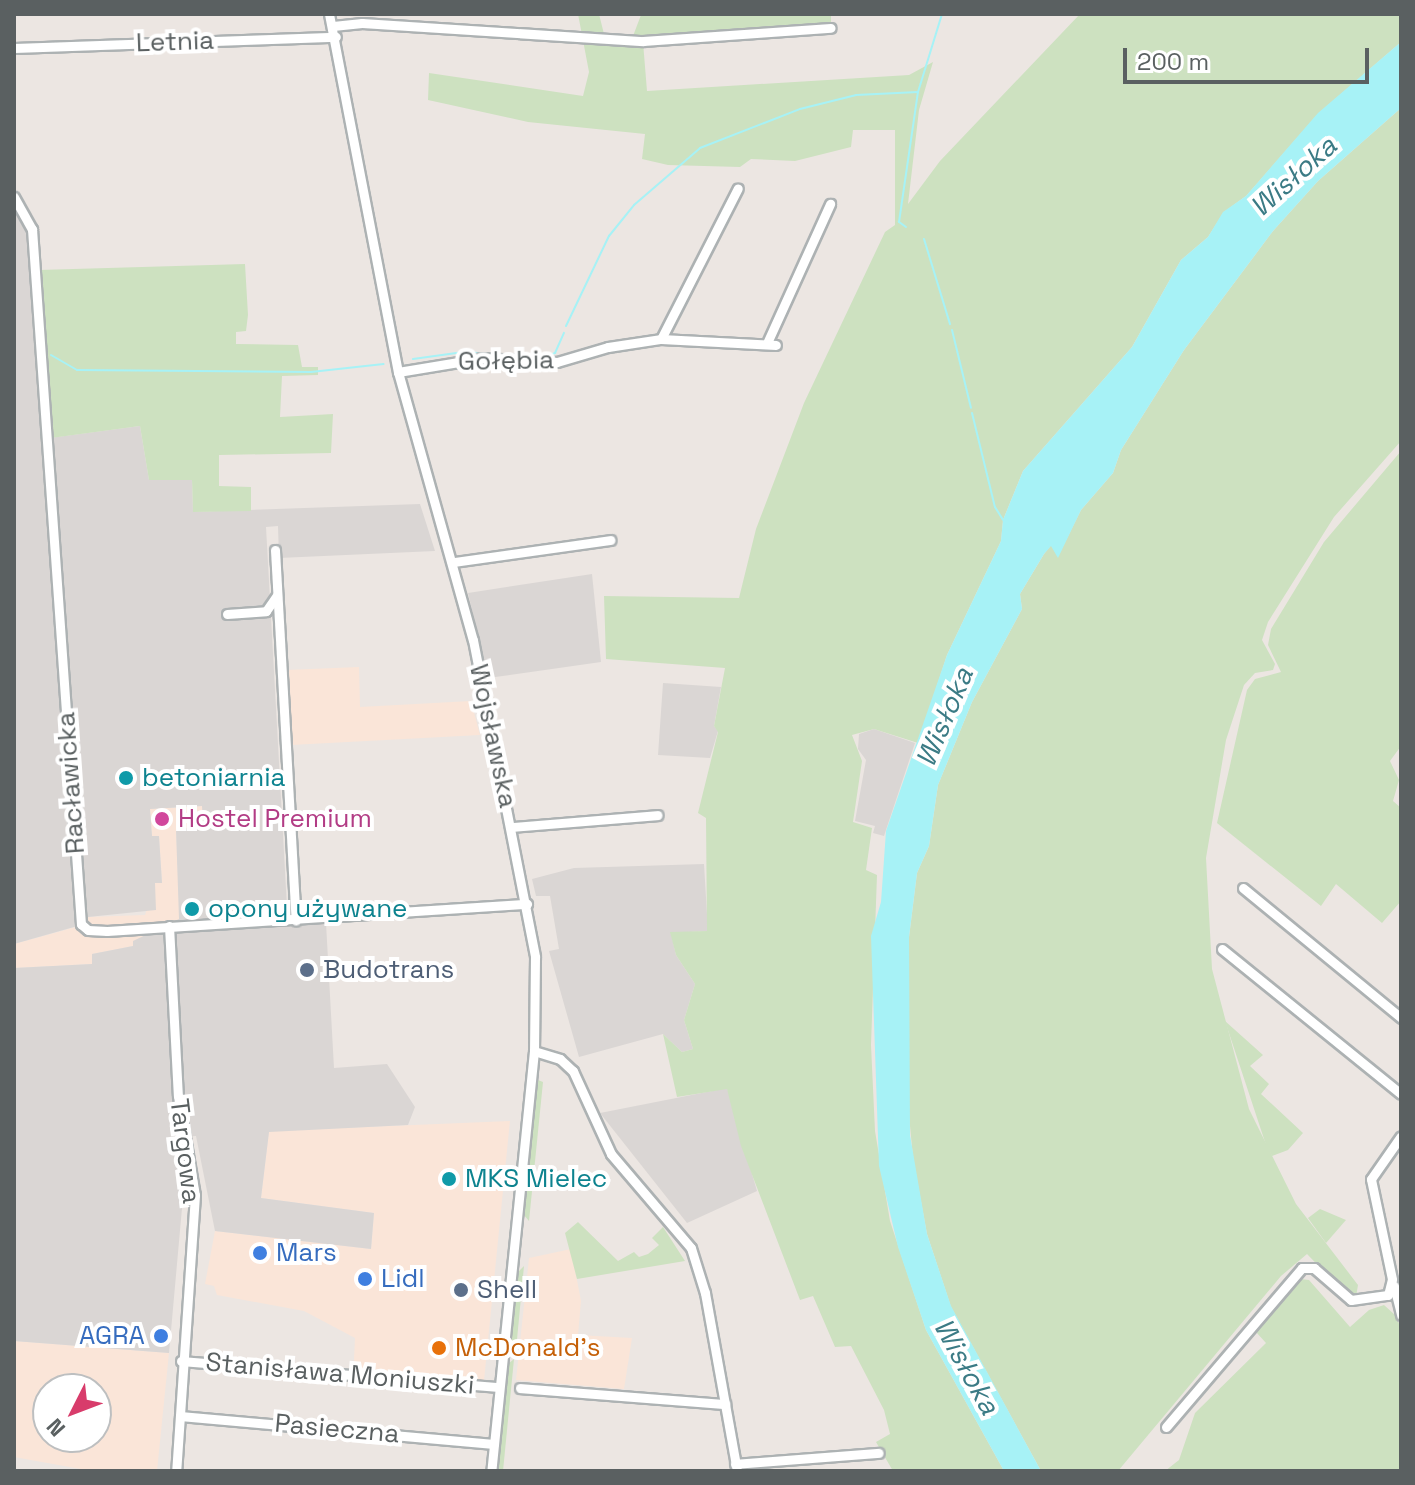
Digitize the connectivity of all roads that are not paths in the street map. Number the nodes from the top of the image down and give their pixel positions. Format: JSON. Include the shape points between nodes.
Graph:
{"nodes":[{"id":1,"x":329,"y":14,"type":"edge"},
{"id":2,"x":333,"y":26,"type":"junction"},
{"id":3,"x":831,"y":28,"type":"dead end"},
{"id":4,"x":336,"y":37,"type":"junction"},
{"id":5,"x":14,"y":48,"type":"edge"},
{"id":6,"x":738,"y":188,"type":"dead end"},
{"id":7,"x":14,"y":197,"type":"edge"},
{"id":8,"x":830,"y":204,"type":"dead end"},
{"id":9,"x":661,"y":339,"type":"junction"},
{"id":10,"x":398,"y":372,"type":"junction"},
{"id":11,"x":610,"y":540,"type":"dead end"},
{"id":12,"x":275,"y":550,"type":"dead end"},
{"id":13,"x":454,"y":562,"type":"junction"},
{"id":14,"x":277,"y":595,"type":"junction"},
{"id":15,"x":227,"y":614,"type":"dead end"},
{"id":16,"x":658,"y":815,"type":"dead end"},
{"id":17,"x":512,"y":827,"type":"junction"},
{"id":18,"x":1243,"y":888,"type":"dead end"},
{"id":19,"x":527,"y":904,"type":"junction"},
{"id":20,"x":296,"y":920,"type":"junction"},
{"id":21,"x":169,"y":926,"type":"junction"},
{"id":22,"x":1222,"y":949,"type":"dead end"},
{"id":23,"x":1401,"y":1018,"type":"edge"},
{"id":24,"x":534,"y":1051,"type":"junction"},
{"id":25,"x":1401,"y":1094,"type":"edge"},
{"id":26,"x":1401,"y":1136,"type":"edge"},
{"id":27,"x":1392,"y":1279,"type":"junction"},
{"id":28,"x":1388,"y":1295,"type":"junction"},
{"id":29,"x":1396,"y":1302,"type":"junction"},
{"id":30,"x":1401,"y":1315,"type":"edge"},
{"id":31,"x":181,"y":1361,"type":"junction"},
{"id":32,"x":499,"y":1387,"type":"junction"},
{"id":33,"x":520,"y":1388,"type":"dead end"},
{"id":34,"x":725,"y":1404,"type":"junction"},
{"id":35,"x":180,"y":1416,"type":"junction"},
{"id":36,"x":1166,"y":1427,"type":"dead end"},
{"id":37,"x":494,"y":1444,"type":"junction"},
{"id":38,"x":879,"y":1453,"type":"dead end"},
{"id":39,"x":736,"y":1468,"type":"edge"},
{"id":40,"x":176,"y":1471,"type":"edge"},
{"id":41,"x":491,"y":1471,"type":"edge"}],
"edges":[{"from":1,"to":2,"type":"street","name":"Wojsławska"},
{"from":2,"to":3,"type":"street","via":[[362,23],[643,41]]},
{"from":2,"to":4,"type":"street","name":"Wojsławska"},
{"from":4,"to":5,"type":"street","name":"Letnia"},
{"from":4,"to":10,"type":"street","name":"Wojsławska"},
{"from":6,"to":9,"type":"street"},
{"from":7,"to":21,"type":"street","name":"Racławicka","via":[[32,229],[80,919],[93,931]]},
{"from":8,"to":9,"type":"street","name":"Gołębia","via":[[771,344]]},
{"from":9,"to":10,"type":"street","name":"Gołębia","via":[[557,362],[483,358]]},
{"from":10,"to":13,"type":"street","name":"Wojsławska"},
{"from":11,"to":13,"type":"street"},
{"from":12,"to":14,"type":"street"},
{"from":13,"to":17,"type":"street","name":"Wojsławska"},
{"from":14,"to":15,"type":"street","via":[[266,611]]},
{"from":14,"to":20,"type":"street"},
{"from":16,"to":17,"type":"street"},
{"from":17,"to":19,"type":"street","name":"Wojsławska"},
{"from":18,"to":23,"type":"street"},
{"from":19,"to":20,"type":"street","name":"Racławicka"},
{"from":19,"to":24,"type":"street","name":"Wojsławska","via":[[537,980]]},
{"from":20,"to":21,"type":"street","name":"Racławicka"},
{"from":21,"to":31,"type":"street","name":"Targowa","via":[[178,1096],[195,1195]]},
{"from":22,"to":25,"type":"street"},
{"from":24,"to":32,"type":"street","name":"Wojsławska"},
{"from":24,"to":34,"type":"street","via":[[560,1059],[573,1071],[611,1154],[691,1248],[701,1269]]},
{"from":26,"to":27,"type":"street","via":[[1371,1179]]},
{"from":27,"to":28,"type":"street"},
{"from":27,"to":29,"type":"street"},
{"from":28,"to":29,"type":"street"},
{"from":28,"to":36,"type":"street","via":[[1351,1300],[1314,1268],[1302,1268]]},
{"from":29,"to":30,"type":"street"},
{"from":31,"to":32,"type":"street","name":"Stanisława Moniuszki"},
{"from":31,"to":35,"type":"street","name":"Targowa"},
{"from":32,"to":37,"type":"street","name":"Wojsławska"},
{"from":33,"to":34,"type":"street"},
{"from":34,"to":39,"type":"street"},
{"from":35,"to":37,"type":"street","name":"Pasieczna"},
{"from":35,"to":40,"type":"street","name":"Targowa"},
{"from":37,"to":41,"type":"street","name":"Wojsławska"},
{"from":38,"to":39,"type":"street"}]}
